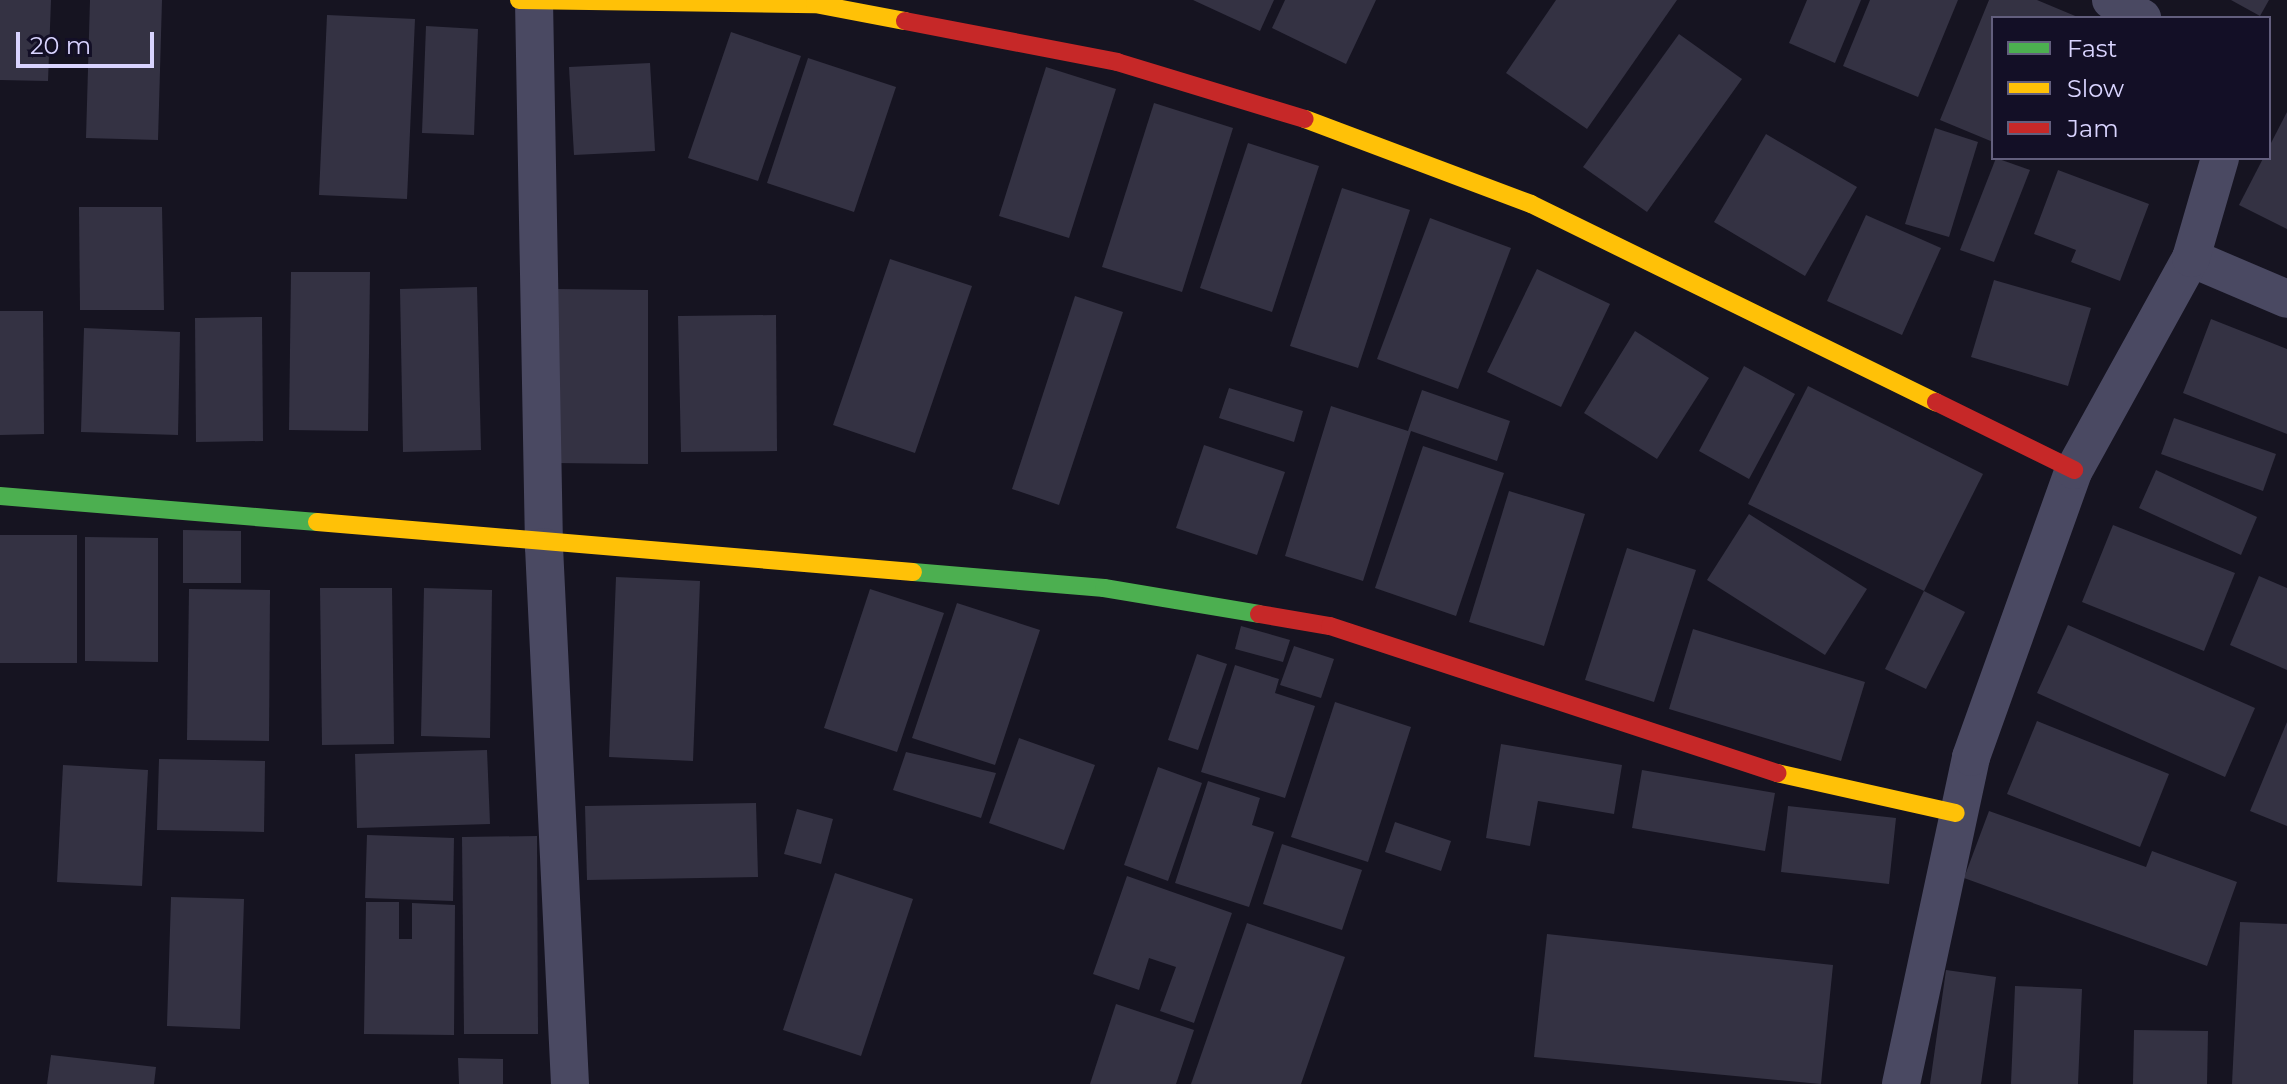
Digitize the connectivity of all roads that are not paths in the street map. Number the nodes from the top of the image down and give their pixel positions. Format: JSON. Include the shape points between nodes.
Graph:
{"nodes":[{"id":1,"x":519,"y":0,"type":"edge"},
{"id":2,"x":2111,"y":0,"type":"edge"},
{"id":3,"x":534,"y":1,"type":"edge"},
{"id":4,"x":2139,"y":16,"type":"edge"},
{"id":5,"x":2219,"y":160,"type":"edge"},
{"id":6,"x":2191,"y":258,"type":"junction"},
{"id":7,"x":2287,"y":299,"type":"edge"},
{"id":8,"x":2074,"y":470,"type":"junction"},
{"id":9,"x":0,"y":496,"type":"edge"},
{"id":10,"x":544,"y":547,"type":"junction"},
{"id":11,"x":1956,"y":813,"type":"junction"},
{"id":12,"x":570,"y":1084,"type":"edge"},
{"id":13,"x":1901,"y":1084,"type":"edge"}],
"edges":[{"from":1,"to":3,"type":"street"},
{"from":2,"to":4,"type":"street"},
{"from":3,"to":8,"type":"street","via":[[815,4],[1117,62],[1318,123],[1531,204]]},
{"from":3,"to":10,"type":"street"},
{"from":5,"to":6,"type":"street"},
{"from":6,"to":7,"type":"street"},
{"from":6,"to":8,"type":"street"},
{"from":8,"to":11,"type":"street"},
{"from":9,"to":10,"type":"street"},
{"from":10,"to":11,"type":"street","via":[[877,566],[1104,588],[1330,626],[1793,778]]},
{"from":10,"to":12,"type":"street"},
{"from":11,"to":13,"type":"street"}]}
